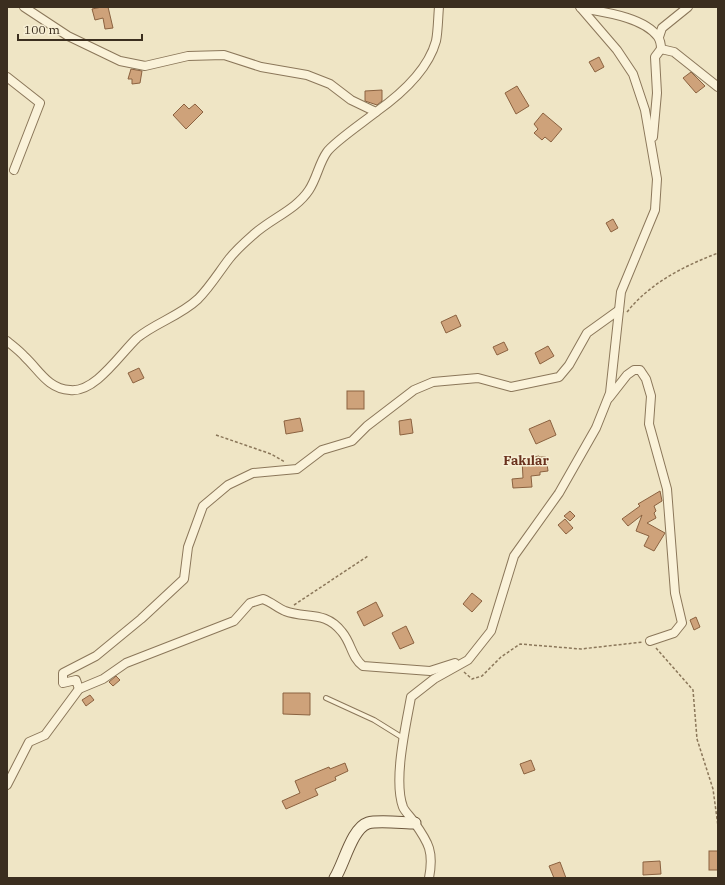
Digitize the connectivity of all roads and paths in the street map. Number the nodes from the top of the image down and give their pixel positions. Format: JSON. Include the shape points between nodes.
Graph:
{"nodes":[{"id":1,"x":24,"y":7,"type":"edge"},
{"id":2,"x":439,"y":7,"type":"edge"},
{"id":3,"x":688,"y":7,"type":"edge"},
{"id":4,"x":580,"y":8,"type":"edge"},
{"id":5,"x":659,"y":37,"type":"junction"},
{"id":6,"x":661,"y":48,"type":"junction"},
{"id":7,"x":7,"y":77,"type":"edge"},
{"id":8,"x":718,"y":86,"type":"edge"},
{"id":9,"x":376,"y":112,"type":"junction"},
{"id":10,"x":651,"y":148,"type":"junction"},
{"id":11,"x":14,"y":170,"type":"dead end"},
{"id":12,"x":718,"y":253,"type":"edge"},
{"id":13,"x":619,"y":310,"type":"junction"},
{"id":14,"x":618,"y":323,"type":"junction"},
{"id":15,"x":7,"y":341,"type":"edge"},
{"id":16,"x":605,"y":404,"type":"junction"},
{"id":17,"x":216,"y":435,"type":"dead end"},
{"id":18,"x":297,"y":469,"type":"junction"},
{"id":19,"x":368,"y":556,"type":"dead end"},
{"id":20,"x":286,"y":611,"type":"junction"},
{"id":21,"x":650,"y":641,"type":"junction"},
{"id":22,"x":468,"y":660,"type":"junction"},
{"id":23,"x":456,"y":666,"type":"junction"},
{"id":24,"x":79,"y":689,"type":"junction"},
{"id":25,"x":326,"y":698,"type":"dead end"},
{"id":26,"x":403,"y":738,"type":"junction"},
{"id":27,"x":7,"y":785,"type":"edge"},
{"id":28,"x":415,"y":824,"type":"junction"},
{"id":29,"x":718,"y":826,"type":"edge"},
{"id":30,"x":335,"y":878,"type":"edge"},
{"id":31,"x":429,"y":878,"type":"edge"}],
"edges":[{"from":1,"to":9,"type":"street","via":[[68,36],[120,61],[145,66],[188,56],[224,55],[261,67],[307,75],[330,84],[351,100]]},
{"from":2,"to":9,"type":"street","via":[[436,42],[425,65],[395,98]]},
{"from":3,"to":5,"type":"street","via":[[662,28]]},
{"from":4,"to":5,"type":"street","via":[[645,24]]},
{"from":4,"to":10,"type":"street","via":[[617,50],[633,74],[645,110]]},
{"from":5,"to":6,"type":"street"},
{"from":6,"to":8,"type":"street","via":[[674,52]]},
{"from":6,"to":10,"type":"street","via":[[655,58],[657,93]]},
{"from":7,"to":11,"type":"street","via":[[40,103]]},
{"from":9,"to":15,"type":"street","via":[[328,150],[309,190],[296,204],[249,238],[230,257],[197,300],[138,338],[92,384],[70,391],[52,384]]},
{"from":10,"to":13,"type":"street","via":[[657,179],[655,210],[621,292]]},
{"from":12,"to":14,"type":"path","via":[[697,261],[657,283],[638,298]]},
{"from":13,"to":14,"type":"street"},
{"from":13,"to":18,"type":"street","via":[[587,333],[559,377],[511,387],[478,378],[433,382],[414,390],[367,426],[352,441],[322,450]]},
{"from":14,"to":16,"type":"street","via":[[610,392]]},
{"from":16,"to":21,"type":"street","via":[[627,375],[634,370],[640,370],[646,378],[652,396],[649,424],[667,489],[675,593],[682,623],[674,633]]},
{"from":16,"to":22,"type":"street","via":[[596,428],[560,493],[514,556],[491,631]]},
{"from":17,"to":18,"type":"path","via":[[271,454]]},
{"from":18,"to":24,"type":"street","via":[[253,472],[228,485],[203,506],[188,547],[184,579],[96,656],[63,673],[63,683],[76,680]]},
{"from":19,"to":20,"type":"path","via":[[336,575]]},
{"from":20,"to":22,"type":"street","via":[[322,617],[342,631],[356,660],[363,666],[430,671]]},
{"from":20,"to":24,"type":"street","via":[[263,600],[250,603],[234,621],[126,662],[104,679]]},
{"from":21,"to":23,"type":"path","via":[[581,648],[520,644],[500,657],[482,676],[472,679]]},
{"from":21,"to":29,"type":"path","via":[[693,690],[697,739],[712,788]]},
{"from":22,"to":23,"type":"street"},
{"from":23,"to":26,"type":"street","via":[[411,697]]},
{"from":24,"to":27,"type":"street","via":[[45,735],[29,742]]},
{"from":25,"to":26,"type":"lane","via":[[374,720]]},
{"from":26,"to":28,"type":"street","via":[[400,784],[403,807]]},
{"from":28,"to":30,"type":"street","via":[[369,823],[361,826],[350,843]]},
{"from":28,"to":31,"type":"street","via":[[428,840],[432,862]]}]}
